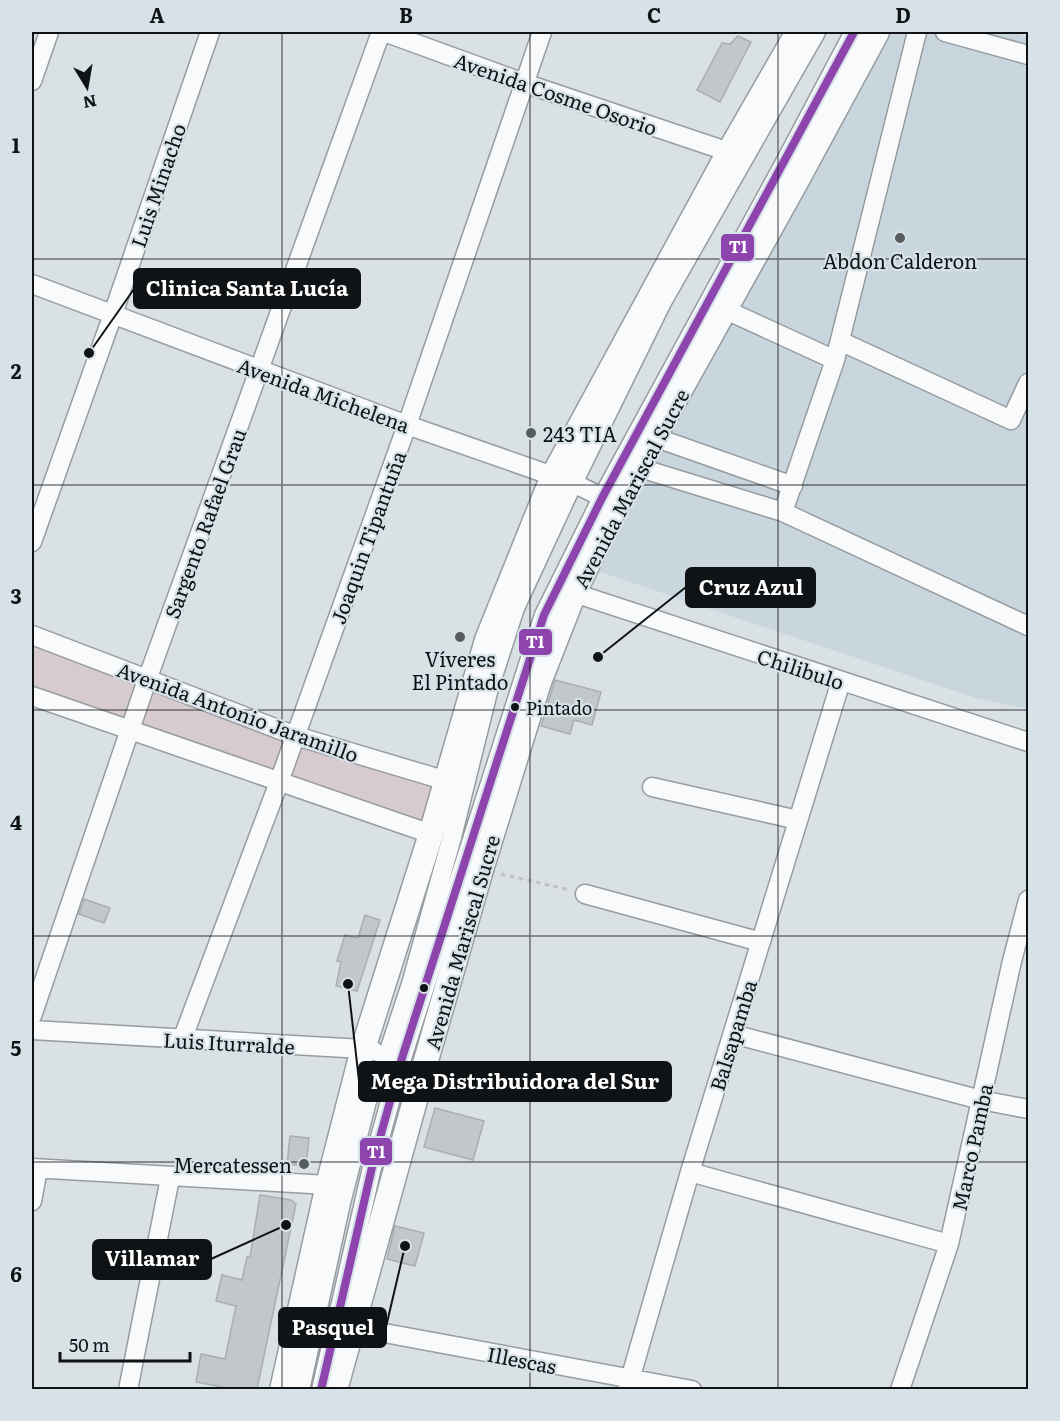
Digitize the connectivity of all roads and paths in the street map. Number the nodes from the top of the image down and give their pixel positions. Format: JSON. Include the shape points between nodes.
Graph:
{"nodes":[{"id":1,"x":49,"y":32,"type":"edge"},
{"id":2,"x":210,"y":32,"type":"edge"},
{"id":3,"x":382,"y":32,"type":"edge"},
{"id":4,"x":542,"y":32,"type":"edge"},
{"id":5,"x":798,"y":32,"type":"edge"},
{"id":6,"x":816,"y":32,"type":"edge"},
{"id":7,"x":854,"y":32,"type":"edge"},
{"id":8,"x":877,"y":32,"type":"edge"},
{"id":9,"x":917,"y":32,"type":"edge"},
{"id":10,"x":945,"y":32,"type":"edge"},
{"id":11,"x":1029,"y":55,"type":"edge"},
{"id":12,"x":32,"y":81,"type":"edge"},
{"id":13,"x":524,"y":83,"type":"junction"},
{"id":14,"x":729,"y":152,"type":"junction"},
{"id":15,"x":32,"y":284,"type":"edge"},
{"id":16,"x":726,"y":310,"type":"junction"},
{"id":17,"x":113,"y":314,"type":"junction"},
{"id":18,"x":840,"y":341,"type":"junction"},
{"id":19,"x":835,"y":360,"type":"junction"},
{"id":20,"x":259,"y":371,"type":"junction"},
{"id":21,"x":1029,"y":383,"type":"edge"},
{"id":22,"x":407,"y":425,"type":"junction"},
{"id":23,"x":654,"y":437,"type":"junction"},
{"id":24,"x":637,"y":467,"type":"junction"},
{"id":25,"x":563,"y":480,"type":"junction"},
{"id":26,"x":793,"y":486,"type":"junction"},
{"id":27,"x":609,"y":501,"type":"junction"},
{"id":28,"x":783,"y":513,"type":"junction"},
{"id":29,"x":32,"y":542,"type":"edge"},
{"id":30,"x":566,"y":590,"type":"junction"},
{"id":31,"x":1029,"y":626,"type":"edge"},
{"id":32,"x":32,"y":635,"type":"edge"},
{"id":33,"x":147,"y":680,"type":"junction"},
{"id":34,"x":841,"y":681,"type":"junction"},
{"id":35,"x":32,"y":696,"type":"edge"},
{"id":36,"x":129,"y":731,"type":"junction"},
{"id":37,"x":296,"y":736,"type":"junction"},
{"id":38,"x":1029,"y":742,"type":"edge"},
{"id":39,"x":447,"y":781,"type":"junction"},
{"id":40,"x":279,"y":782,"type":"junction"},
{"id":41,"x":651,"y":787,"type":"dead end"},
{"id":42,"x":798,"y":820,"type":"junction"},
{"id":43,"x":431,"y":834,"type":"junction"},
{"id":44,"x":481,"y":870,"type":"junction"},
{"id":45,"x":585,"y":894,"type":"joint"},
{"id":46,"x":1029,"y":900,"type":"edge"},
{"id":47,"x":761,"y":942,"type":"junction"},
{"id":48,"x":32,"y":1016,"type":"edge"},
{"id":49,"x":32,"y":1030,"type":"edge"},
{"id":50,"x":733,"y":1034,"type":"junction"},
{"id":51,"x":182,"y":1040,"type":"junction"},
{"id":52,"x":363,"y":1048,"type":"junction"},
{"id":53,"x":405,"y":1059,"type":"junction"},
{"id":54,"x":981,"y":1100,"type":"junction"},
{"id":55,"x":1029,"y":1109,"type":"edge"},
{"id":56,"x":35,"y":1169,"type":"edge"},
{"id":57,"x":690,"y":1172,"type":"junction"},
{"id":58,"x":170,"y":1178,"type":"junction"},
{"id":59,"x":328,"y":1185,"type":"junction"},
{"id":60,"x":32,"y":1201,"type":"edge"},
{"id":61,"x":950,"y":1244,"type":"junction"},
{"id":62,"x":352,"y":1327,"type":"junction"},
{"id":63,"x":628,"y":1384,"type":"edge"},
{"id":64,"x":128,"y":1389,"type":"edge"},
{"id":65,"x":282,"y":1389,"type":"edge"},
{"id":66,"x":300,"y":1389,"type":"edge"},
{"id":67,"x":321,"y":1389,"type":"edge"},
{"id":68,"x":335,"y":1389,"type":"edge"},
{"id":69,"x":692,"y":1389,"type":"edge"},
{"id":70,"x":900,"y":1389,"type":"edge"}],
"edges":[{"from":1,"to":12,"type":"street"},
{"from":2,"to":17,"type":"street","name":"Luis Minacho"},
{"from":3,"to":13,"type":"street","name":"Avenida Cosme Osorio"},
{"from":3,"to":20,"type":"street","name":"Sargento Rafael Grau"},
{"from":4,"to":13,"type":"street","name":"Joaquin Tipantuña"},
{"from":5,"to":14,"type":"main road"},
{"from":6,"to":25,"type":"street"},
{"from":7,"to":27,"type":"street"},
{"from":8,"to":16,"type":"main road","name":"Avenida Mariscal Sucre"},
{"from":9,"to":18,"type":"street"},
{"from":10,"to":11,"type":"street"},
{"from":13,"to":14,"type":"street","name":"Avenida Cosme Osorio"},
{"from":13,"to":22,"type":"street","name":"Joaquin Tipantuña"},
{"from":14,"to":25,"type":"main road"},
{"from":15,"to":17,"type":"street","name":"Avenida Michelena"},
{"from":16,"to":19,"type":"street"},
{"from":16,"to":23,"type":"main road","name":"Avenida Mariscal Sucre"},
{"from":17,"to":20,"type":"street","name":"Avenida Michelena"},
{"from":17,"to":29,"type":"street","name":"Luis Minacho"},
{"from":18,"to":19,"type":"street"},
{"from":18,"to":21,"type":"street","via":[[1011,420]]},
{"from":19,"to":26,"type":"street"},
{"from":20,"to":22,"type":"street","name":"Avenida Michelena"},
{"from":20,"to":33,"type":"street","name":"Sargento Rafael Grau"},
{"from":22,"to":25,"type":"street","name":"Avenida Michelena"},
{"from":22,"to":37,"type":"street","name":"Joaquin Tipantuña"},
{"from":23,"to":24,"type":"main road","name":"Avenida Mariscal Sucre"},
{"from":23,"to":26,"type":"street"},
{"from":24,"to":27,"type":"main road","name":"Avenida Mariscal Sucre"},
{"from":24,"to":28,"type":"street"},
{"from":25,"to":27,"type":"street","name":"Avenida Michelena"},
{"from":25,"to":39,"type":"main road","via":[[487,640]]},
{"from":25,"to":53,"type":"street","via":[[488,692],[411,984]]},
{"from":26,"to":28,"type":"street"},
{"from":27,"to":30,"type":"main road","name":"Avenida Mariscal Sucre"},
{"from":28,"to":31,"type":"street"},
{"from":30,"to":34,"type":"street","name":"Chilibulo"},
{"from":30,"to":44,"type":"main road","name":"Avenida Mariscal Sucre"},
{"from":30,"to":53,"type":"street","via":[[544,615]]},
{"from":32,"to":33,"type":"street","name":"Avenida Antonio Jaramillo"},
{"from":33,"to":36,"type":"street","name":"Sargento Rafael Grau"},
{"from":33,"to":37,"type":"street","name":"Avenida Antonio Jaramillo"},
{"from":34,"to":38,"type":"street","name":"Chilibulo"},
{"from":34,"to":42,"type":"street","name":"Balsapamba"},
{"from":35,"to":36,"type":"street"},
{"from":36,"to":40,"type":"street"},
{"from":36,"to":48,"type":"street","name":"Sargento Rafael Grau"},
{"from":37,"to":39,"type":"street","name":"Avenida Antonio Jaramillo"},
{"from":37,"to":40,"type":"street","name":"Joaquin Tipantuña"},
{"from":39,"to":43,"type":"main road"},
{"from":40,"to":43,"type":"street"},
{"from":40,"to":51,"type":"street","name":"Joaquin Tipantuña"},
{"from":41,"to":42,"type":"street"},
{"from":42,"to":47,"type":"street","name":"Balsapamba"},
{"from":43,"to":52,"type":"main road"},
{"from":44,"to":45,"type":"path"},
{"from":44,"to":53,"type":"main road","name":"Avenida Mariscal Sucre"},
{"from":45,"to":47,"type":"street"},
{"from":46,"to":54,"type":"street","name":"Marco Pamba"},
{"from":47,"to":50,"type":"street","name":"Balsapamba"},
{"from":49,"to":51,"type":"street","name":"Luis Iturralde"},
{"from":50,"to":54,"type":"street"},
{"from":50,"to":57,"type":"street","name":"Balsapamba"},
{"from":51,"to":52,"type":"street","name":"Luis Iturralde"},
{"from":52,"to":53,"type":"street","name":"Luis Iturralde"},
{"from":52,"to":59,"type":"main road"},
{"from":53,"to":62,"type":"main road","name":"Avenida Mariscal Sucre"},
{"from":53,"to":66,"type":"street","via":[[367,1101]]},
{"from":53,"to":67,"type":"street","via":[[373,1163]]},
{"from":54,"to":55,"type":"street"},
{"from":54,"to":61,"type":"street","name":"Marco Pamba"},
{"from":56,"to":58,"type":"street"},
{"from":56,"to":60,"type":"street"},
{"from":57,"to":61,"type":"street"},
{"from":57,"to":63,"type":"street","name":"Balsapamba"},
{"from":58,"to":59,"type":"street"},
{"from":58,"to":64,"type":"street"},
{"from":59,"to":65,"type":"main road"},
{"from":61,"to":70,"type":"street","name":"Marco Pamba"},
{"from":62,"to":63,"type":"street","name":"Illescas"},
{"from":62,"to":68,"type":"main road","name":"Avenida Mariscal Sucre"},
{"from":63,"to":69,"type":"street","name":"Illescas"}]}
